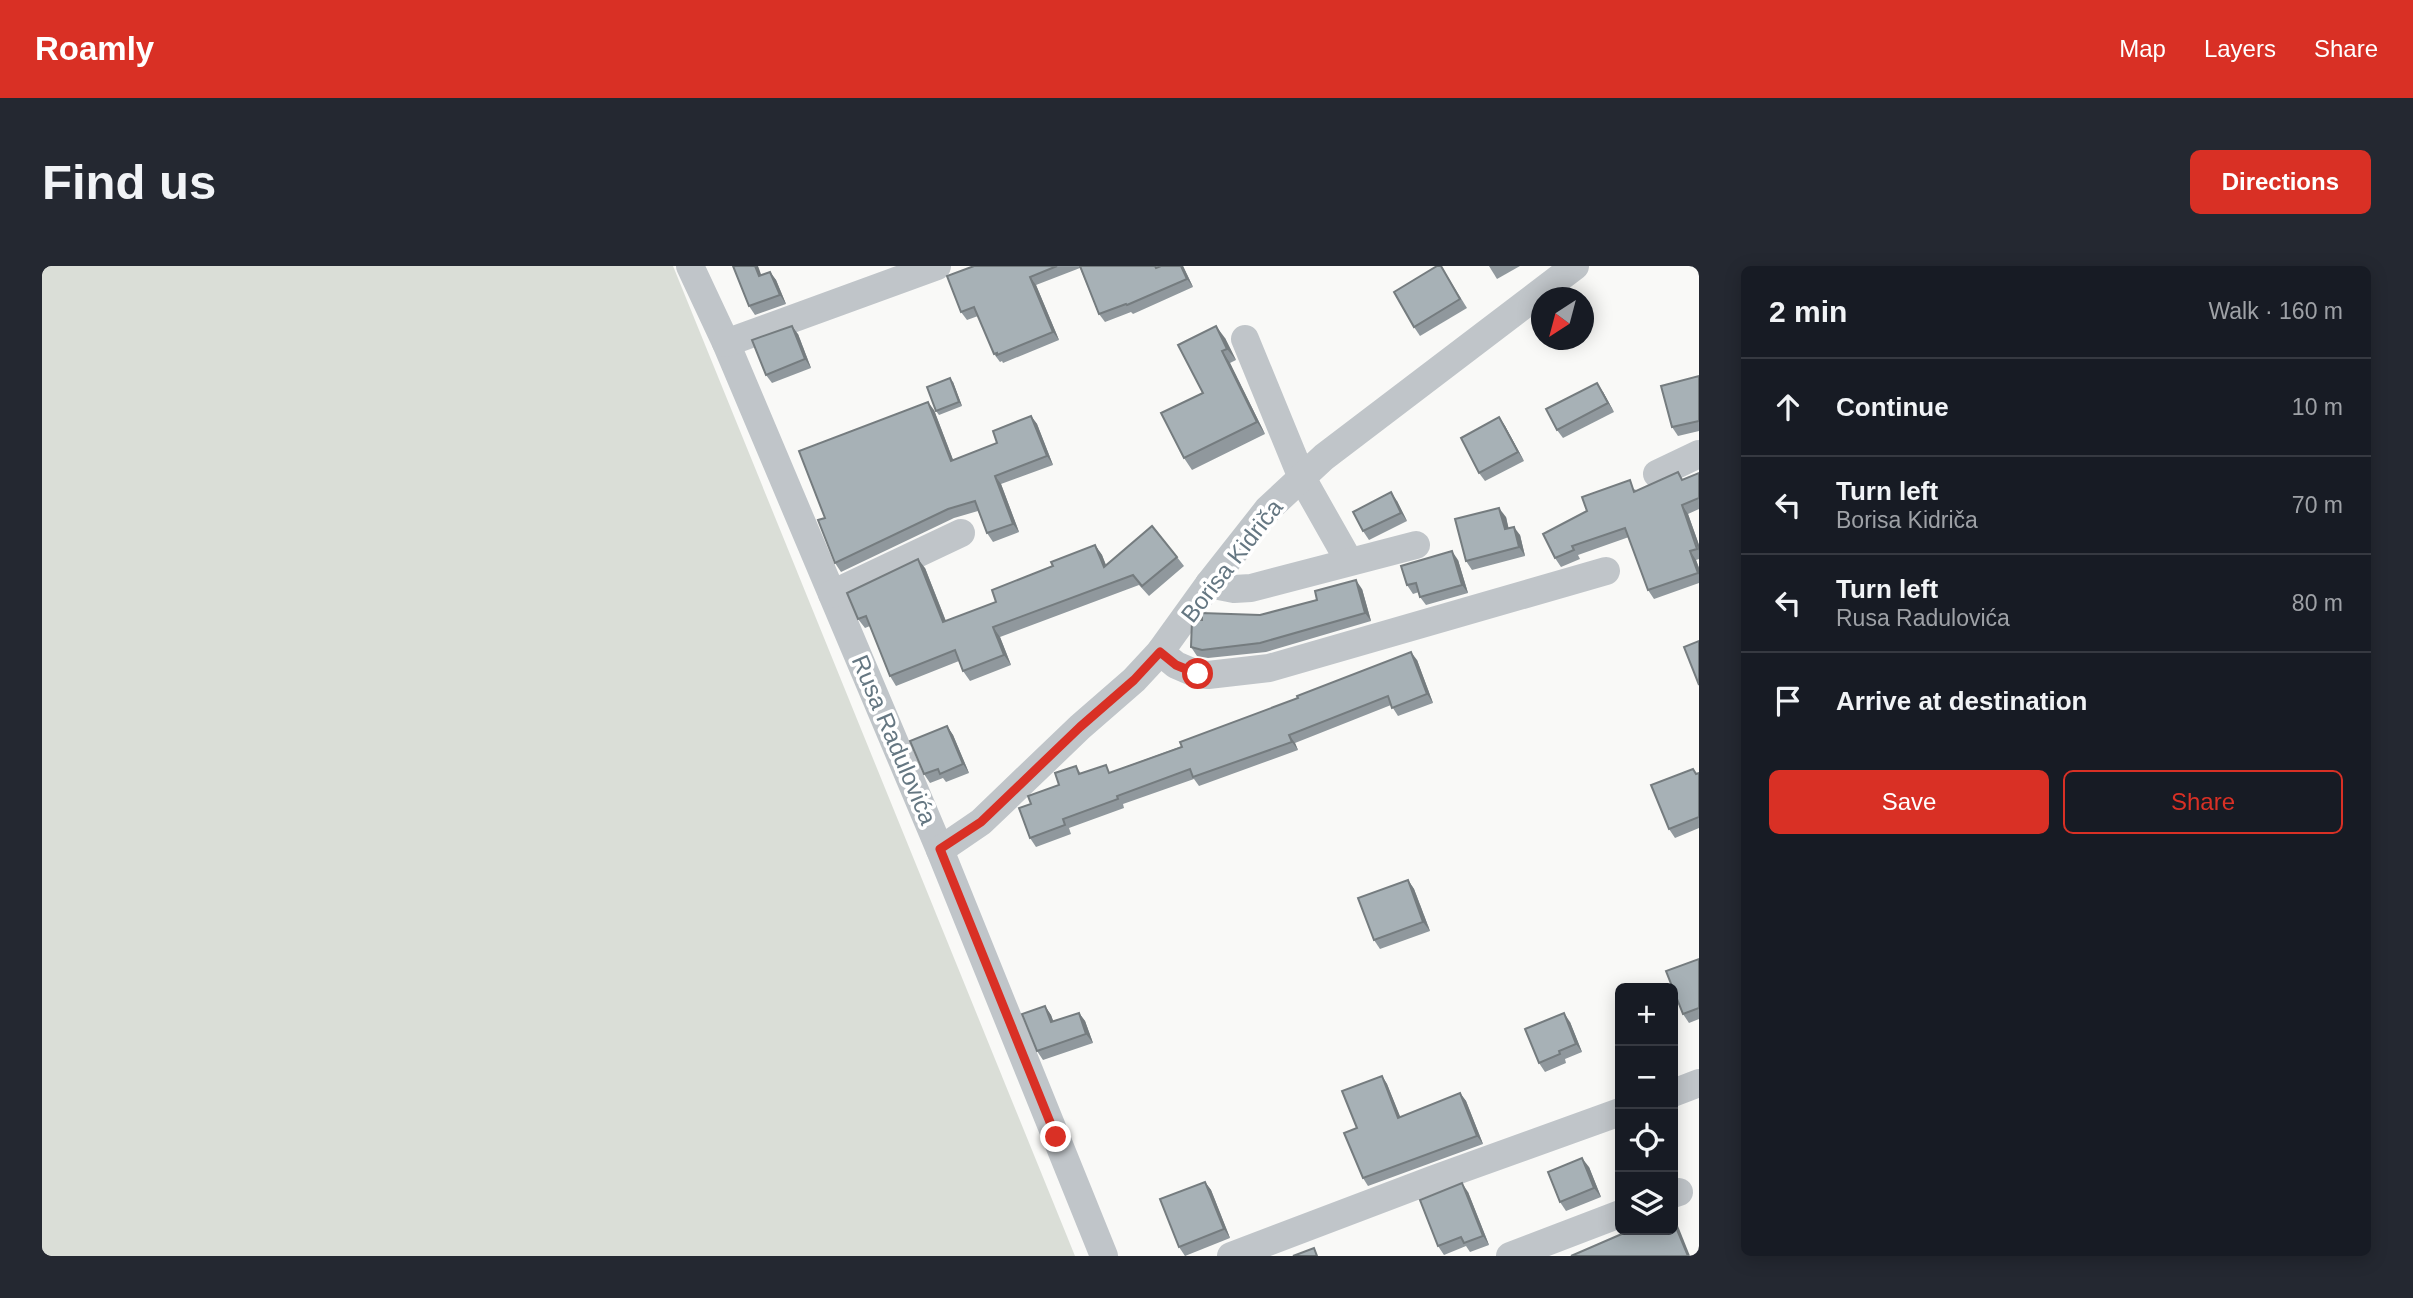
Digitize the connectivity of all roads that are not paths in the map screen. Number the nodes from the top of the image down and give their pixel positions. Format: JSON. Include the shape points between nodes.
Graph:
{"nodes":[{"id":1,"x":690,"y":266,"type":"edge"},
{"id":2,"x":937,"y":266,"type":"edge"},
{"id":3,"x":1575,"y":266,"type":"edge"},
{"id":4,"x":1245,"y":339,"type":"dead end"},
{"id":5,"x":726,"y":343,"type":"junction"},
{"id":6,"x":1699,"y":454,"type":"edge"},
{"id":7,"x":1657,"y":474,"type":"dead end"},
{"id":8,"x":1302,"y":478,"type":"junction"},
{"id":9,"x":961,"y":533,"type":"dead end"},
{"id":10,"x":1416,"y":545,"type":"dead end"},
{"id":11,"x":1349,"y":561,"type":"junction"},
{"id":12,"x":1606,"y":571,"type":"dead end"},
{"id":13,"x":1209,"y":584,"type":"junction"},
{"id":14,"x":832,"y":594,"type":"junction"},
{"id":15,"x":1160,"y":652,"type":"junction"},
{"id":16,"x":940,"y":849,"type":"junction"},
{"id":17,"x":1699,"y":1083,"type":"edge"},
{"id":18,"x":1678,"y":1091,"type":"edge"},
{"id":19,"x":1615,"y":1114,"type":"edge"},
{"id":20,"x":1615,"y":1216,"type":"edge"},
{"id":21,"x":1104,"y":1256,"type":"edge"},
{"id":22,"x":1231,"y":1256,"type":"edge"},
{"id":23,"x":1510,"y":1256,"type":"edge"}],
"edges":[{"from":1,"to":5,"type":"street","name":"Rusa Radulovića"},
{"from":2,"to":5,"type":"street"},
{"from":3,"to":8,"type":"street","name":"Borisa Kidriča"},
{"from":4,"to":8,"type":"street"},
{"from":5,"to":14,"type":"street","name":"Rusa Radulovića"},
{"from":6,"to":7,"type":"street"},
{"from":8,"to":11,"type":"street"},
{"from":8,"to":13,"type":"street","name":"Borisa Kidriča","via":[[1268,509]]},
{"from":9,"to":14,"type":"street"},
{"from":10,"to":11,"type":"street"},
{"from":11,"to":13,"type":"street","via":[[1251,588]]},
{"from":12,"to":15,"type":"street","via":[[1269,668],[1208,676],[1176,665]]},
{"from":13,"to":15,"type":"street","name":"Borisa Kidriča"},
{"from":14,"to":16,"type":"street","name":"Rusa Radulovića"},
{"from":15,"to":16,"type":"street","name":"Borisa Kidriča","via":[[981,822]]},
{"from":16,"to":21,"type":"street","name":"Rusa Radulovića"},
{"from":17,"to":18,"type":"street"},
{"from":19,"to":22,"type":"street"},
{"from":20,"to":23,"type":"street"}]}
